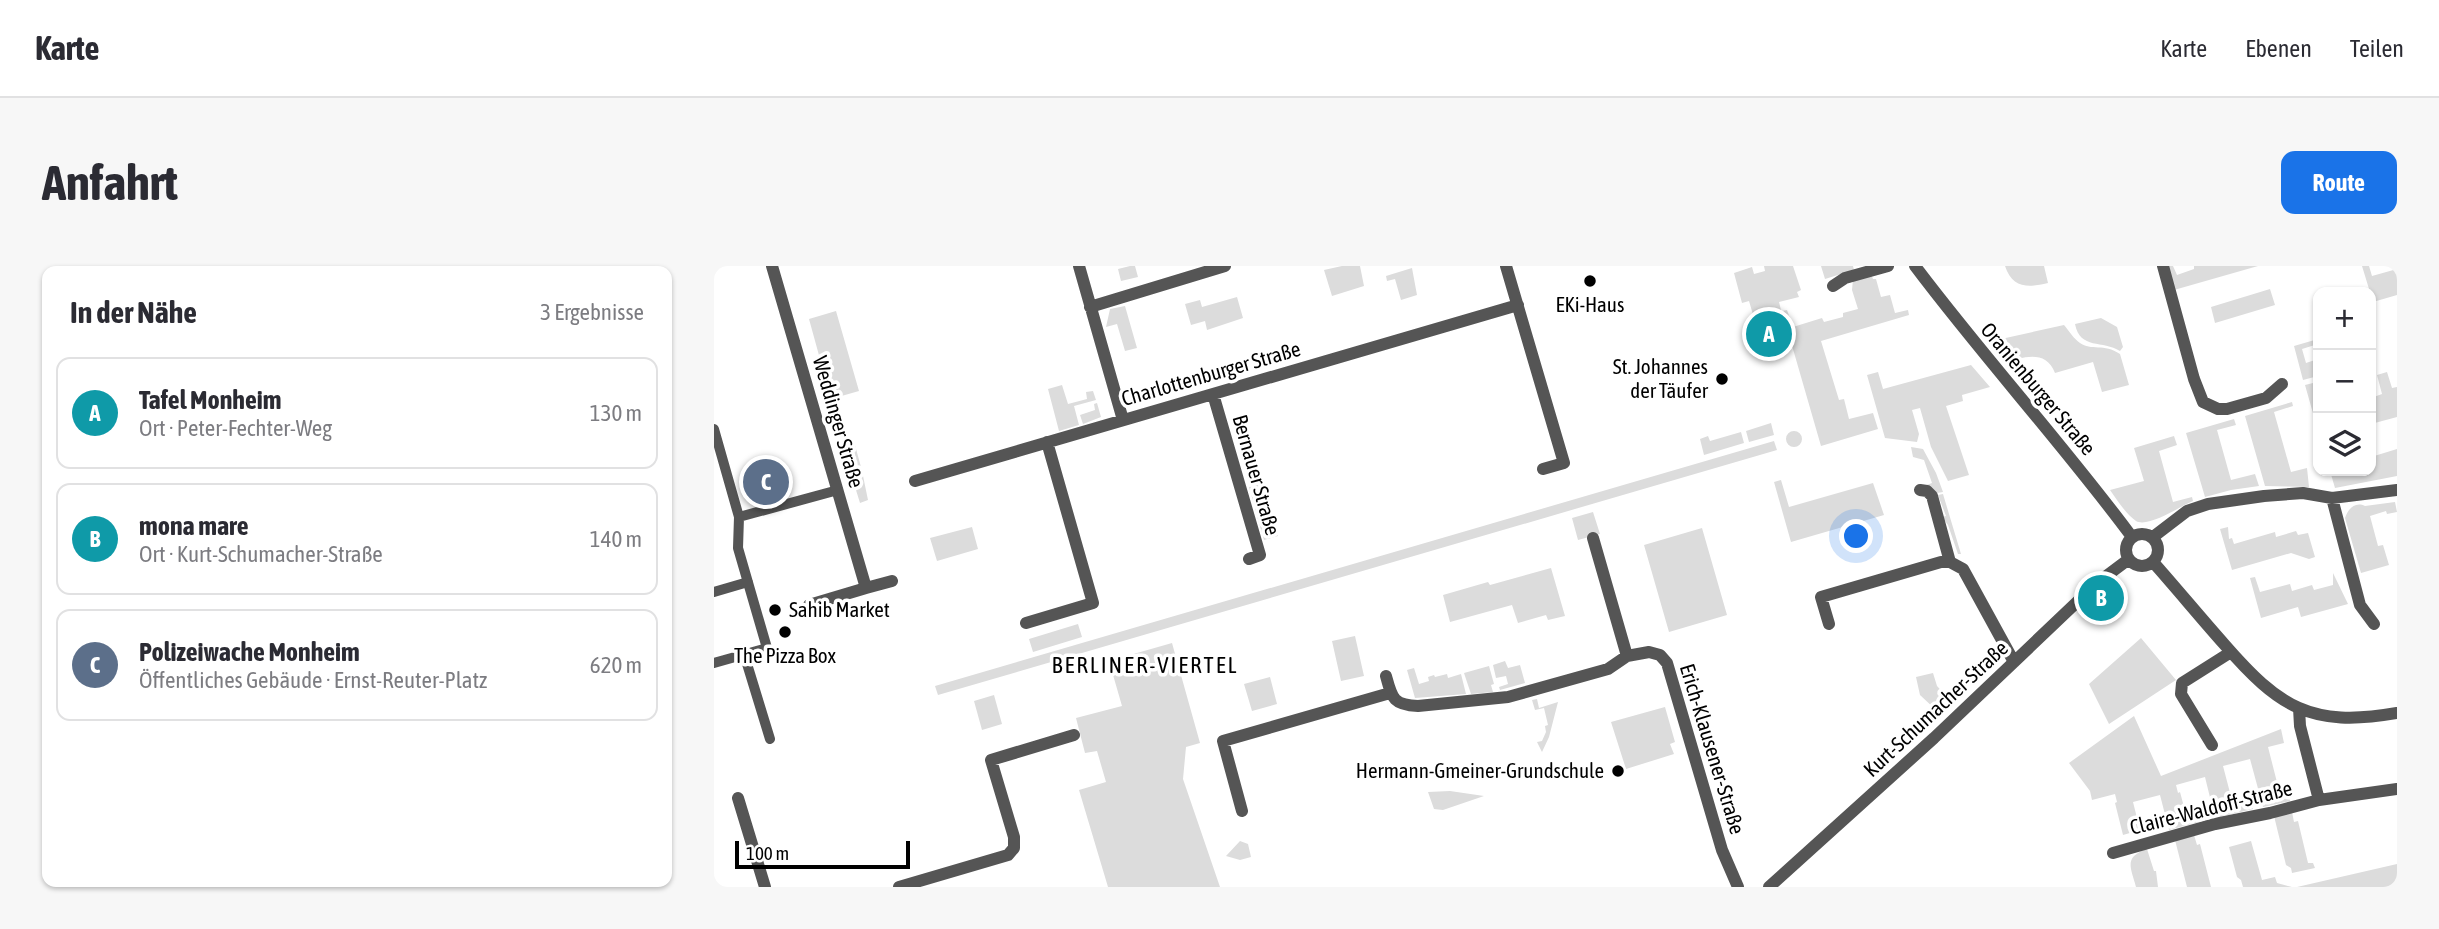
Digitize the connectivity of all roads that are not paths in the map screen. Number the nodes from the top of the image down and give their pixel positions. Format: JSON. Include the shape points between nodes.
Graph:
{"nodes":[{"id":1,"x":772,"y":266,"type":"edge"},
{"id":2,"x":1079,"y":266,"type":"edge"},
{"id":3,"x":1224,"y":266,"type":"edge"},
{"id":4,"x":1506,"y":266,"type":"edge"},
{"id":5,"x":1888,"y":266,"type":"edge"},
{"id":6,"x":1915,"y":266,"type":"edge"},
{"id":7,"x":2163,"y":266,"type":"edge"},
{"id":8,"x":1833,"y":286,"type":"dead end"},
{"id":9,"x":1518,"y":305,"type":"junction"},
{"id":10,"x":1090,"y":307,"type":"junction"},
{"id":11,"x":2281,"y":384,"type":"dead end"},
{"id":12,"x":1213,"y":394,"type":"junction"},
{"id":13,"x":1123,"y":420,"type":"junction"},
{"id":14,"x":714,"y":429,"type":"edge"},
{"id":15,"x":1047,"y":442,"type":"junction"},
{"id":16,"x":1543,"y":469,"type":"dead end"},
{"id":17,"x":915,"y":481,"type":"dead end"},
{"id":18,"x":838,"y":490,"type":"junction"},
{"id":19,"x":1920,"y":490,"type":"dead end"},
{"id":20,"x":2397,"y":490,"type":"edge"},
{"id":21,"x":2332,"y":498,"type":"junction"},
{"id":22,"x":739,"y":517,"type":"junction"},
{"id":23,"x":2132,"y":537,"type":"junction"},
{"id":24,"x":2153,"y":537,"type":"junction"},
{"id":25,"x":1593,"y":538,"type":"dead end"},
{"id":26,"x":1249,"y":559,"type":"dead end"},
{"id":27,"x":2129,"y":559,"type":"junction"},
{"id":28,"x":1950,"y":562,"type":"junction"},
{"id":29,"x":2153,"y":562,"type":"junction"},
{"id":30,"x":892,"y":580,"type":"dead end"},
{"id":31,"x":748,"y":582,"type":"junction"},
{"id":32,"x":866,"y":588,"type":"junction"},
{"id":33,"x":714,"y":592,"type":"edge"},
{"id":34,"x":809,"y":605,"type":"dead end"},
{"id":35,"x":1026,"y":623,"type":"dead end"},
{"id":36,"x":1829,"y":624,"type":"dead end"},
{"id":37,"x":2374,"y":624,"type":"dead end"},
{"id":38,"x":2231,"y":652,"type":"junction"},
{"id":39,"x":744,"y":654,"type":"junction"},
{"id":40,"x":1627,"y":656,"type":"junction"},
{"id":41,"x":2014,"y":662,"type":"junction"},
{"id":42,"x":714,"y":663,"type":"edge"},
{"id":43,"x":1386,"y":676,"type":"dead end"},
{"id":44,"x":1390,"y":693,"type":"junction"},
{"id":45,"x":2299,"y":709,"type":"junction"},
{"id":46,"x":2397,"y":713,"type":"edge"},
{"id":47,"x":1074,"y":735,"type":"dead end"},
{"id":48,"x":769,"y":739,"type":"dead end"},
{"id":49,"x":2212,"y":745,"type":"dead end"},
{"id":50,"x":2397,"y":789,"type":"edge"},
{"id":51,"x":738,"y":798,"type":"dead end"},
{"id":52,"x":2319,"y":800,"type":"junction"},
{"id":53,"x":1242,"y":811,"type":"dead end"},
{"id":54,"x":2113,"y":853,"type":"dead end"},
{"id":55,"x":765,"y":887,"type":"edge"},
{"id":56,"x":898,"y":887,"type":"edge"},
{"id":57,"x":1738,"y":887,"type":"edge"},
{"id":58,"x":1769,"y":887,"type":"edge"}],
"edges":[{"from":1,"to":18,"type":"street","name":"Weddinger Straße"},
{"from":2,"to":10,"type":"street"},
{"from":3,"to":10,"type":"street"},
{"from":4,"to":9,"type":"street"},
{"from":5,"to":8,"type":"street","via":[[1844,278]]},
{"from":6,"to":23,"type":"street","name":"Oranienburger Straße"},
{"from":7,"to":11,"type":"street","via":[[2203,402],[2228,409],[2266,398]]},
{"from":9,"to":12,"type":"street","name":"Charlottenburger Straße"},
{"from":9,"to":16,"type":"street","via":[[1564,463]]},
{"from":10,"to":13,"type":"street"},
{"from":12,"to":13,"type":"street","name":"Charlottenburger Straße"},
{"from":12,"to":26,"type":"street","name":"Bernauer Straße","via":[[1260,555]]},
{"from":13,"to":15,"type":"street","name":"Charlottenburger Straße"},
{"from":14,"to":22,"type":"street"},
{"from":15,"to":17,"type":"street","name":"Charlottenburger Straße"},
{"from":15,"to":35,"type":"street","via":[[1093,603]]},
{"from":18,"to":22,"type":"street"},
{"from":18,"to":32,"type":"street","name":"Weddinger Straße"},
{"from":19,"to":28,"type":"street","via":[[1932,496]]},
{"from":20,"to":21,"type":"street"},
{"from":21,"to":24,"type":"street","via":[[2304,493],[2208,504],[2187,511]]},
{"from":21,"to":37,"type":"street","via":[[2360,605]]},
{"from":22,"to":31,"type":"street","via":[[738,548]]},
{"from":23,"to":24,"type":"street","via":[[2140,533]]},
{"from":23,"to":27,"type":"street","via":[[2126,547]]},
{"from":24,"to":29,"type":"street","via":[[2159,550]]},
{"from":25,"to":40,"type":"street"},
{"from":27,"to":29,"type":"street","via":[[2138,566]]},
{"from":27,"to":41,"type":"street","name":"Kurt-Schumacher-Straße"},
{"from":28,"to":36,"type":"street","via":[[1822,597]]},
{"from":28,"to":41,"type":"street","via":[[1963,569]]},
{"from":29,"to":38,"type":"street"},
{"from":30,"to":32,"type":"street"},
{"from":31,"to":33,"type":"street"},
{"from":31,"to":39,"type":"street","via":[[767,648]]},
{"from":32,"to":34,"type":"street"},
{"from":38,"to":45,"type":"street","via":[[2262,686]]},
{"from":38,"to":49,"type":"street","via":[[2182,683],[2181,694]]},
{"from":39,"to":42,"type":"street"},
{"from":39,"to":48,"type":"street"},
{"from":40,"to":44,"type":"street","name":"Erich-Klausener-Straße","via":[[1608,669],[1501,699],[1404,706]]},
{"from":40,"to":57,"type":"street","name":"Erich-Klausener-Straße","via":[[1650,652],[1667,663],[1722,850]]},
{"from":41,"to":58,"type":"street","name":"Kurt-Schumacher-Straße"},
{"from":43,"to":44,"type":"street"},
{"from":44,"to":53,"type":"street","via":[[1223,741]]},
{"from":45,"to":46,"type":"street","via":[[2354,718]]},
{"from":45,"to":52,"type":"street","name":"Claire-Waldoff-Straße"},
{"from":47,"to":56,"type":"street","via":[[991,760],[1014,837],[1008,855]]},
{"from":50,"to":52,"type":"street","name":"Claire-Waldoff-Straße"},
{"from":51,"to":55,"type":"street"},
{"from":52,"to":54,"type":"street","name":"Claire-Waldoff-Straße"}]}
